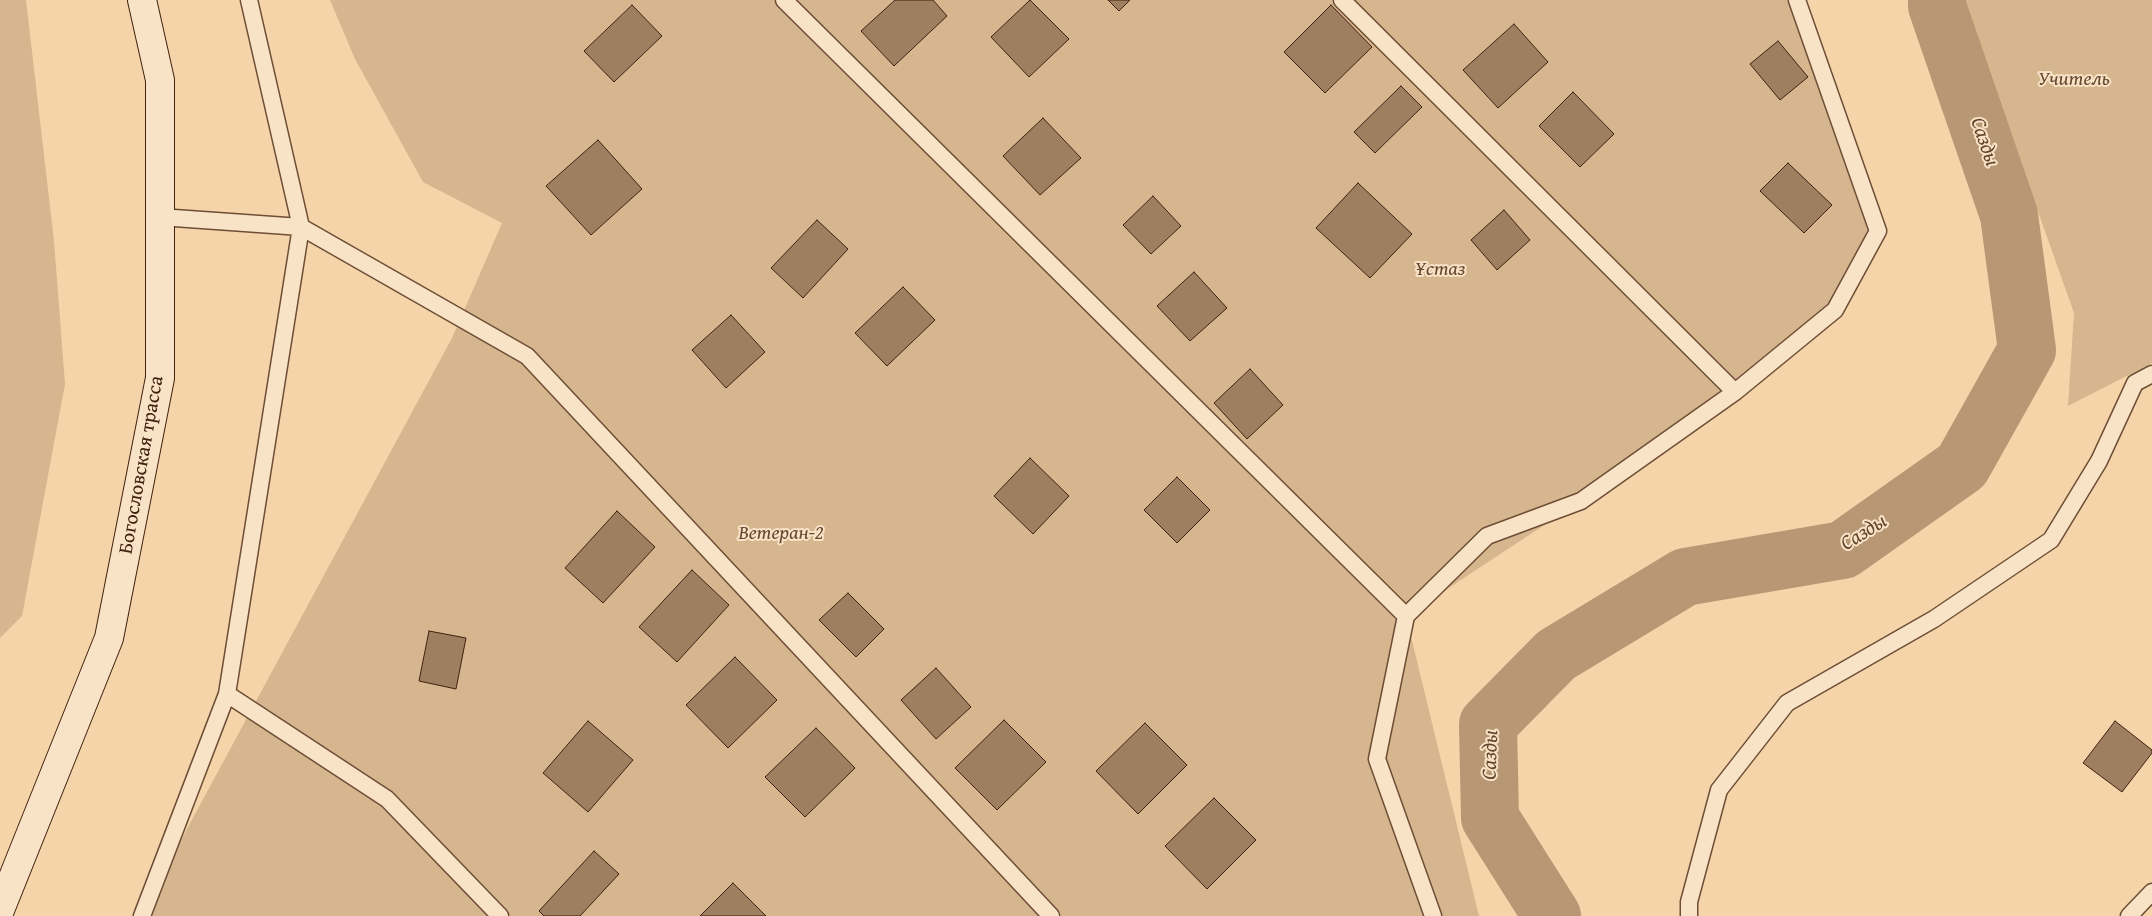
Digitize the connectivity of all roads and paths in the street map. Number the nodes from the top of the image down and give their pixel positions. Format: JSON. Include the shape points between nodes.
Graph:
{"nodes":[{"id":1,"x":142,"y":0,"type":"edge"},
{"id":2,"x":249,"y":0,"type":"edge"},
{"id":3,"x":784,"y":0,"type":"edge"},
{"id":4,"x":1342,"y":0,"type":"edge"},
{"id":5,"x":1797,"y":0,"type":"edge"},
{"id":6,"x":160,"y":217,"type":"junction"},
{"id":7,"x":301,"y":227,"type":"junction"},
{"id":8,"x":2152,"y":374,"type":"edge"},
{"id":9,"x":1735,"y":392,"type":"junction"},
{"id":10,"x":1406,"y":616,"type":"junction"},
{"id":11,"x":228,"y":694,"type":"junction"},
{"id":12,"x":2152,"y":892,"type":"edge"},
{"id":13,"x":0,"y":909,"type":"edge"},
{"id":14,"x":14,"y":916,"type":"edge"},
{"id":15,"x":142,"y":916,"type":"edge"},
{"id":16,"x":500,"y":916,"type":"edge"},
{"id":17,"x":1051,"y":916,"type":"edge"},
{"id":18,"x":1433,"y":916,"type":"edge"},
{"id":19,"x":1689,"y":916,"type":"edge"},
{"id":20,"x":2128,"y":916,"type":"edge"}],
"edges":[{"from":1,"to":6,"type":"main road","name":"Богословская трасса","via":[[160,80]]},
{"from":2,"to":7,"type":"lane"},
{"from":3,"to":10,"type":"lane"},
{"from":4,"to":9,"type":"lane"},
{"from":5,"to":9,"type":"lane","via":[[1878,231],[1835,310]]},
{"from":6,"to":7,"type":"lane"},
{"from":6,"to":13,"type":"main road","name":"Богословская трасса","via":[[160,378],[109,638]]},
{"from":7,"to":11,"type":"lane"},
{"from":7,"to":17,"type":"lane","via":[[527,356]]},
{"from":8,"to":19,"type":"lane","via":[[2135,383],[2099,461],[2051,540],[1934,619],[1787,703],[1719,790],[1689,902]]},
{"from":9,"to":10,"type":"lane","via":[[1581,501],[1487,536]]},
{"from":10,"to":18,"type":"lane","via":[[1377,759]]},
{"from":11,"to":15,"type":"lane"},
{"from":11,"to":16,"type":"lane","via":[[387,799]]},
{"from":12,"to":20,"type":"lane"},
{"from":13,"to":14,"type":"lane"}]}
